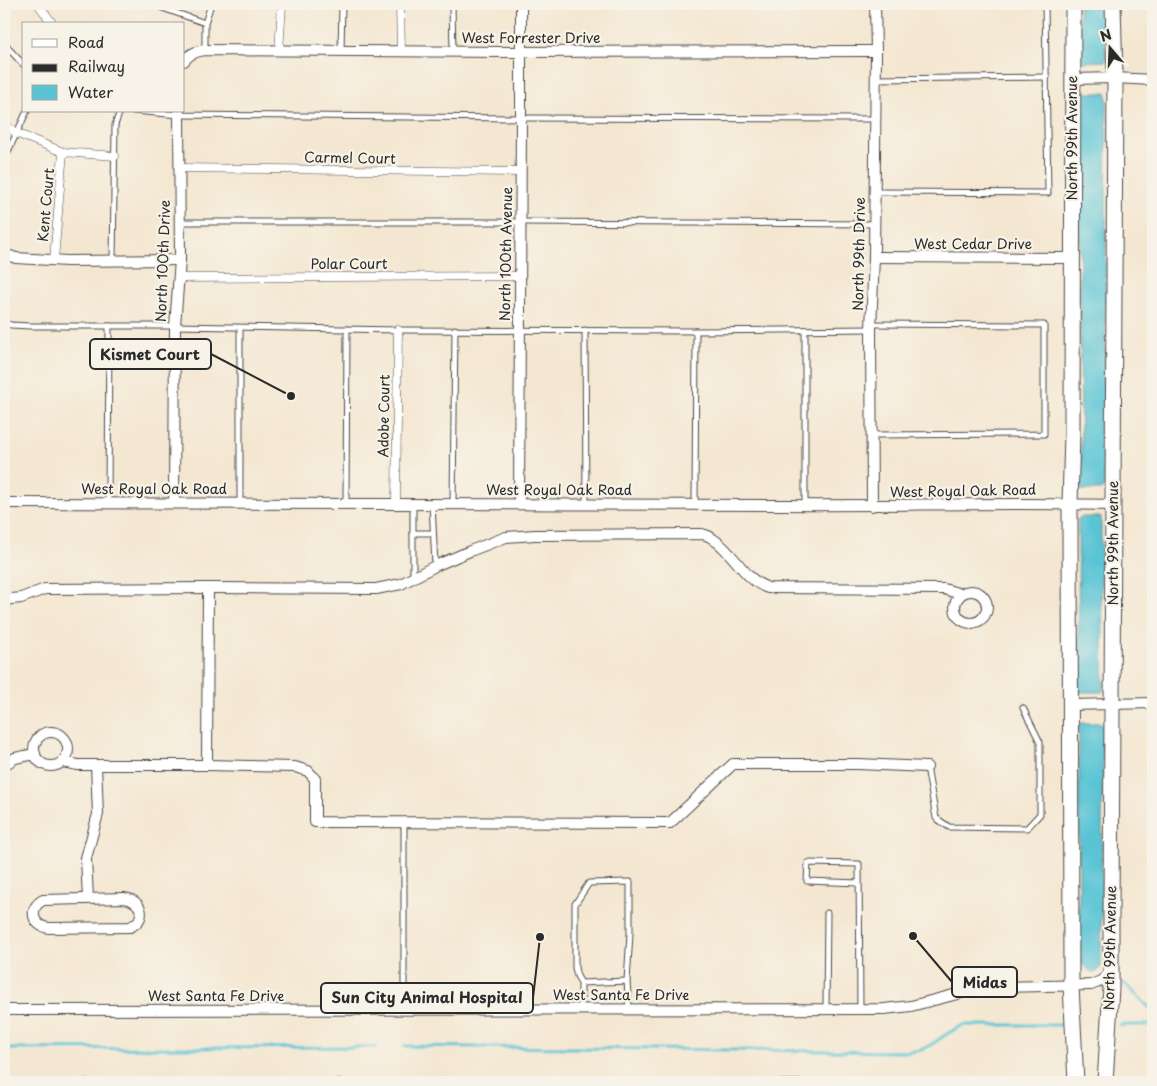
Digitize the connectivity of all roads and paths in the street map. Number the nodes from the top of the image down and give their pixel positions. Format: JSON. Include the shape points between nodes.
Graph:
{"nodes":[{"id":1,"x":38,"y":4,"type":"edge"},
{"id":2,"x":151,"y":4,"type":"edge"},
{"id":3,"x":211,"y":4,"type":"edge"},
{"id":4,"x":282,"y":4,"type":"edge"},
{"id":5,"x":342,"y":4,"type":"edge"},
{"id":6,"x":400,"y":4,"type":"edge"},
{"id":7,"x":452,"y":4,"type":"edge"},
{"id":8,"x":521,"y":4,"type":"edge"},
{"id":9,"x":876,"y":4,"type":"edge"},
{"id":10,"x":1045,"y":4,"type":"edge"},
{"id":11,"x":1073,"y":4,"type":"edge"},
{"id":12,"x":1113,"y":4,"type":"edge"},
{"id":13,"x":52,"y":22,"type":"edge"},
{"id":14,"x":205,"y":23,"type":"junction"},
{"id":15,"x":4,"y":44,"type":"edge"},
{"id":16,"x":206,"y":50,"type":"junction"},
{"id":17,"x":279,"y":51,"type":"junction"},
{"id":18,"x":341,"y":51,"type":"junction"},
{"id":19,"x":876,"y":51,"type":"junction"},
{"id":20,"x":401,"y":52,"type":"junction"},
{"id":21,"x":453,"y":52,"type":"junction"},
{"id":22,"x":521,"y":52,"type":"junction"},
{"id":23,"x":185,"y":59,"type":"edge"},
{"id":24,"x":22,"y":63,"type":"edge"},
{"id":25,"x":1047,"y":77,"type":"junction"},
{"id":26,"x":1115,"y":78,"type":"junction"},
{"id":27,"x":876,"y":79,"type":"junction"},
{"id":28,"x":1072,"y":79,"type":"junction"},
{"id":29,"x":1153,"y":80,"type":"edge"},
{"id":30,"x":26,"y":112,"type":"edge"},
{"id":31,"x":120,"y":112,"type":"edge"},
{"id":32,"x":156,"y":112,"type":"edge"},
{"id":33,"x":179,"y":113,"type":"edge"},
{"id":34,"x":521,"y":118,"type":"junction"},
{"id":35,"x":875,"y":119,"type":"junction"},
{"id":36,"x":4,"y":124,"type":"edge"},
{"id":37,"x":16,"y":133,"type":"junction"},
{"id":38,"x":63,"y":152,"type":"junction"},
{"id":39,"x":115,"y":156,"type":"junction"},
{"id":40,"x":4,"y":160,"type":"edge"},
{"id":41,"x":179,"y":168,"type":"junction"},
{"id":42,"x":521,"y":172,"type":"junction"},
{"id":43,"x":874,"y":192,"type":"junction"},
{"id":44,"x":180,"y":222,"type":"junction"},
{"id":45,"x":520,"y":222,"type":"junction"},
{"id":46,"x":874,"y":224,"type":"junction"},
{"id":47,"x":4,"y":254,"type":"edge"},
{"id":48,"x":874,"y":257,"type":"junction"},
{"id":49,"x":1072,"y":258,"type":"junction"},
{"id":50,"x":54,"y":260,"type":"junction"},
{"id":51,"x":113,"y":260,"type":"junction"},
{"id":52,"x":180,"y":260,"type":"junction"},
{"id":53,"x":520,"y":276,"type":"junction"},
{"id":54,"x":178,"y":278,"type":"junction"},
{"id":55,"x":4,"y":323,"type":"edge"},
{"id":56,"x":109,"y":326,"type":"junction"},
{"id":57,"x":174,"y":326,"type":"junction"},
{"id":58,"x":871,"y":327,"type":"junction"},
{"id":59,"x":240,"y":328,"type":"junction"},
{"id":60,"x":347,"y":329,"type":"junction"},
{"id":61,"x":455,"y":329,"type":"junction"},
{"id":62,"x":398,"y":330,"type":"junction"},
{"id":63,"x":519,"y":330,"type":"junction"},
{"id":64,"x":585,"y":330,"type":"junction"},
{"id":65,"x":805,"y":330,"type":"junction"},
{"id":66,"x":696,"y":331,"type":"junction"},
{"id":67,"x":872,"y":434,"type":"junction"},
{"id":68,"x":4,"y":503,"type":"edge"},
{"id":69,"x":108,"y":503,"type":"junction"},
{"id":70,"x":174,"y":503,"type":"junction"},
{"id":71,"x":240,"y":503,"type":"junction"},
{"id":72,"x":346,"y":503,"type":"junction"},
{"id":73,"x":396,"y":503,"type":"junction"},
{"id":74,"x":413,"y":503,"type":"junction"},
{"id":75,"x":432,"y":503,"type":"junction"},
{"id":76,"x":453,"y":504,"type":"junction"},
{"id":77,"x":519,"y":504,"type":"junction"},
{"id":78,"x":586,"y":504,"type":"junction"},
{"id":79,"x":695,"y":504,"type":"junction"},
{"id":80,"x":1070,"y":504,"type":"junction"},
{"id":81,"x":805,"y":505,"type":"junction"},
{"id":82,"x":1113,"y":505,"type":"junction"},
{"id":83,"x":872,"y":506,"type":"junction"},
{"id":84,"x":413,"y":532,"type":"junction"},
{"id":85,"x":433,"y":533,"type":"junction"},
{"id":86,"x":435,"y":566,"type":"junction"},
{"id":87,"x":413,"y":576,"type":"junction"},
{"id":88,"x":208,"y":588,"type":"junction"},
{"id":89,"x":961,"y":594,"type":"dead end"},
{"id":90,"x":4,"y":600,"type":"edge"},
{"id":91,"x":1153,"y":703,"type":"edge"},
{"id":92,"x":1112,"y":704,"type":"junction"},
{"id":93,"x":1071,"y":705,"type":"junction"},
{"id":94,"x":1023,"y":708,"type":"dead end"},
{"id":95,"x":35,"y":754,"type":"junction"},
{"id":96,"x":63,"y":762,"type":"junction"},
{"id":97,"x":4,"y":765,"type":"edge"},
{"id":98,"x":96,"y":765,"type":"junction"},
{"id":99,"x":207,"y":765,"type":"junction"},
{"id":100,"x":928,"y":767,"type":"joint"},
{"id":101,"x":404,"y":822,"type":"junction"},
{"id":102,"x":859,"y":883,"type":"junction"},
{"id":103,"x":88,"y":898,"type":"junction"},
{"id":104,"x":827,"y":913,"type":"dead end"},
{"id":105,"x":1111,"y":972,"type":"junction"},
{"id":106,"x":627,"y":981,"type":"junction"},
{"id":107,"x":581,"y":983,"type":"junction"},
{"id":108,"x":1071,"y":986,"type":"junction"},
{"id":109,"x":404,"y":1009,"type":"junction"},
{"id":110,"x":581,"y":1009,"type":"junction"},
{"id":111,"x":629,"y":1009,"type":"junction"},
{"id":112,"x":4,"y":1010,"type":"edge"},
{"id":113,"x":826,"y":1010,"type":"junction"},
{"id":114,"x":860,"y":1010,"type":"junction"},
{"id":115,"x":1076,"y":1082,"type":"edge"},
{"id":116,"x":1105,"y":1082,"type":"edge"}],
"edges":[{"from":1,"to":13,"type":"street"},
{"from":2,"to":14,"type":"lane"},
{"from":3,"to":14,"type":"lane"},
{"from":4,"to":17,"type":"street"},
{"from":5,"to":18,"type":"lane"},
{"from":6,"to":20,"type":"street"},
{"from":7,"to":21,"type":"lane"},
{"from":8,"to":22,"type":"street","name":"North 100th Avenue"},
{"from":9,"to":19,"type":"street","name":"North 99th Drive"},
{"from":10,"to":25,"type":"lane"},
{"from":11,"to":28,"type":"main road","name":"North 99th Avenue"},
{"from":12,"to":26,"type":"main road","name":"North 99th Avenue"},
{"from":14,"to":16,"type":"lane"},
{"from":15,"to":24,"type":"lane"},
{"from":16,"to":17,"type":"street","name":"West Forrester Drive"},
{"from":16,"to":23,"type":"street","name":"West Forrester Drive"},
{"from":17,"to":18,"type":"street","name":"West Forrester Drive"},
{"from":18,"to":20,"type":"street","name":"West Forrester Drive"},
{"from":19,"to":22,"type":"street","name":"West Forrester Drive"},
{"from":19,"to":27,"type":"street","name":"North 99th Drive"},
{"from":20,"to":21,"type":"street","name":"West Forrester Drive"},
{"from":21,"to":22,"type":"street","name":"West Forrester Drive"},
{"from":22,"to":34,"type":"street","name":"North 100th Avenue"},
{"from":25,"to":27,"type":"lane"},
{"from":25,"to":43,"type":"lane","via":[[1048,193]]},
{"from":26,"to":28,"type":"street"},
{"from":26,"to":29,"type":"street"},
{"from":26,"to":82,"type":"main road","name":"North 99th Avenue"},
{"from":27,"to":35,"type":"street","name":"North 99th Drive"},
{"from":28,"to":49,"type":"main road","name":"North 99th Avenue"},
{"from":30,"to":37,"type":"lane"},
{"from":31,"to":39,"type":"lane"},
{"from":32,"to":33,"type":"lane"},
{"from":33,"to":34,"type":"lane"},
{"from":33,"to":41,"type":"street","name":"North 100th Drive"},
{"from":34,"to":35,"type":"lane"},
{"from":34,"to":42,"type":"street","name":"North 100th Avenue"},
{"from":35,"to":43,"type":"street","name":"North 99th Drive"},
{"from":36,"to":37,"type":"street"},
{"from":37,"to":38,"type":"street"},
{"from":37,"to":40,"type":"lane"},
{"from":38,"to":39,"type":"street"},
{"from":38,"to":50,"type":"street","name":"Kent Court"},
{"from":39,"to":51,"type":"lane"},
{"from":41,"to":42,"type":"street","name":"Carmel Court"},
{"from":41,"to":44,"type":"street","name":"North 100th Drive"},
{"from":42,"to":45,"type":"street","name":"North 100th Avenue"},
{"from":43,"to":46,"type":"street","name":"North 99th Drive"},
{"from":44,"to":45,"type":"lane"},
{"from":44,"to":52,"type":"street","name":"North 100th Drive"},
{"from":45,"to":46,"type":"lane"},
{"from":45,"to":53,"type":"street","name":"North 100th Avenue"},
{"from":46,"to":48,"type":"street","name":"North 99th Drive"},
{"from":47,"to":50,"type":"street","via":[[16,258]]},
{"from":48,"to":49,"type":"street","name":"West Cedar Drive"},
{"from":48,"to":58,"type":"street","name":"North 99th Drive"},
{"from":49,"to":80,"type":"main road","name":"North 99th Avenue"},
{"from":50,"to":51,"type":"street"},
{"from":51,"to":52,"type":"street"},
{"from":52,"to":54,"type":"street","name":"North 100th Drive"},
{"from":53,"to":54,"type":"street","name":"Polar Court"},
{"from":53,"to":63,"type":"street","name":"North 100th Avenue"},
{"from":54,"to":57,"type":"street","name":"North 100th Drive"},
{"from":55,"to":56,"type":"lane"},
{"from":56,"to":57,"type":"lane"},
{"from":56,"to":69,"type":"lane"},
{"from":57,"to":59,"type":"lane"},
{"from":57,"to":70,"type":"street","name":"North 100th Drive"},
{"from":58,"to":65,"type":"lane"},
{"from":58,"to":67,"type":"street","name":"North 99th Drive"},
{"from":58,"to":67,"type":"lane","via":[[1044,325],[1044,434]]},
{"from":59,"to":60,"type":"lane"},
{"from":59,"to":71,"type":"lane"},
{"from":60,"to":62,"type":"lane"},
{"from":60,"to":72,"type":"lane"},
{"from":61,"to":62,"type":"lane"},
{"from":61,"to":63,"type":"lane"},
{"from":61,"to":76,"type":"lane"},
{"from":62,"to":73,"type":"street","name":"Adobe Court"},
{"from":63,"to":64,"type":"lane"},
{"from":63,"to":77,"type":"street","name":"North 100th Avenue"},
{"from":64,"to":66,"type":"lane"},
{"from":64,"to":78,"type":"lane"},
{"from":65,"to":66,"type":"lane"},
{"from":65,"to":81,"type":"lane"},
{"from":66,"to":79,"type":"lane"},
{"from":67,"to":83,"type":"street","name":"North 99th Drive"},
{"from":68,"to":69,"type":"street","name":"West Royal Oak Road"},
{"from":69,"to":70,"type":"street","name":"West Royal Oak Road"},
{"from":70,"to":71,"type":"street","name":"West Royal Oak Road"},
{"from":71,"to":72,"type":"street","name":"West Royal Oak Road"},
{"from":72,"to":73,"type":"street","name":"West Royal Oak Road"},
{"from":73,"to":74,"type":"street","name":"West Royal Oak Road"},
{"from":74,"to":75,"type":"street","name":"West Royal Oak Road"},
{"from":74,"to":84,"type":"lane"},
{"from":75,"to":76,"type":"street","name":"West Royal Oak Road"},
{"from":75,"to":85,"type":"lane"},
{"from":76,"to":77,"type":"street","name":"West Royal Oak Road"},
{"from":77,"to":78,"type":"street","name":"West Royal Oak Road"},
{"from":78,"to":79,"type":"street","name":"West Royal Oak Road"},
{"from":79,"to":81,"type":"street","name":"West Royal Oak Road"},
{"from":80,"to":82,"type":"street","name":"West Royal Oak Road"},
{"from":80,"to":83,"type":"street","name":"West Royal Oak Road"},
{"from":80,"to":93,"type":"main road","name":"North 99th Avenue"},
{"from":81,"to":83,"type":"street","name":"West Royal Oak Road"},
{"from":82,"to":92,"type":"main road","name":"North 99th Avenue"},
{"from":84,"to":85,"type":"lane"},
{"from":84,"to":87,"type":"lane"},
{"from":85,"to":86,"type":"lane"},
{"from":86,"to":87,"type":"street"},
{"from":86,"to":89,"type":"street","via":[[506,537],[702,534],[712,538],[751,578],[768,588],[944,589]]},
{"from":87,"to":88,"type":"street","via":[[401,584],[376,589]]},
{"from":88,"to":90,"type":"street","via":[[45,589],[22,598]]},
{"from":88,"to":99,"type":"street"},
{"from":91,"to":92,"type":"street"},
{"from":92,"to":93,"type":"street"},
{"from":92,"to":105,"type":"main road","name":"North 99th Avenue"},
{"from":93,"to":108,"type":"main road","name":"North 99th Avenue"},
{"from":94,"to":100,"type":"lane","via":[[1040,742],[1040,814],[1027,828],[949,827],[936,818]]},
{"from":95,"to":96,"type":"street","via":[[47,765]]},
{"from":95,"to":96,"type":"street","via":[[38,738],[53,732],[63,737],[68,746]]},
{"from":95,"to":97,"type":"street","via":[[15,758]]},
{"from":96,"to":98,"type":"street"},
{"from":98,"to":99,"type":"street"},
{"from":98,"to":103,"type":"street","via":[[98,814],[86,858]]},
{"from":99,"to":101,"type":"street","via":[[296,767],[308,771],[314,779],[315,822]]},
{"from":100,"to":101,"type":"street","via":[[733,764],[670,823]]},
{"from":101,"to":109,"type":"lane"},
{"from":102,"to":102,"type":"lane","via":[[859,864],[808,862],[807,881]]},
{"from":102,"to":114,"type":"lane"},
{"from":103,"to":103,"type":"street","via":[[43,900],[35,907],[34,917],[42,927],[49,928],[124,928],[139,920],[140,907],[131,899]]},
{"from":104,"to":113,"type":"lane"},
{"from":105,"to":108,"type":"street","name":"West Santa Fe Drive","via":[[1097,984]]},
{"from":105,"to":116,"type":"main road","name":"North 99th Avenue"},
{"from":106,"to":107,"type":"lane"},
{"from":106,"to":107,"type":"lane","via":[[630,882],[589,883],[575,904],[575,968]]},
{"from":106,"to":111,"type":"lane"},
{"from":107,"to":110,"type":"lane"},
{"from":108,"to":114,"type":"street","name":"West Santa Fe Drive","via":[[993,987],[911,1006]]},
{"from":108,"to":115,"type":"main road","name":"North 99th Avenue"},
{"from":109,"to":110,"type":"street","name":"West Santa Fe Drive"},
{"from":109,"to":112,"type":"street","name":"West Santa Fe Drive"},
{"from":110,"to":111,"type":"street","name":"West Santa Fe Drive"},
{"from":111,"to":113,"type":"street","name":"West Santa Fe Drive"},
{"from":113,"to":114,"type":"street","name":"West Santa Fe Drive"}]}
